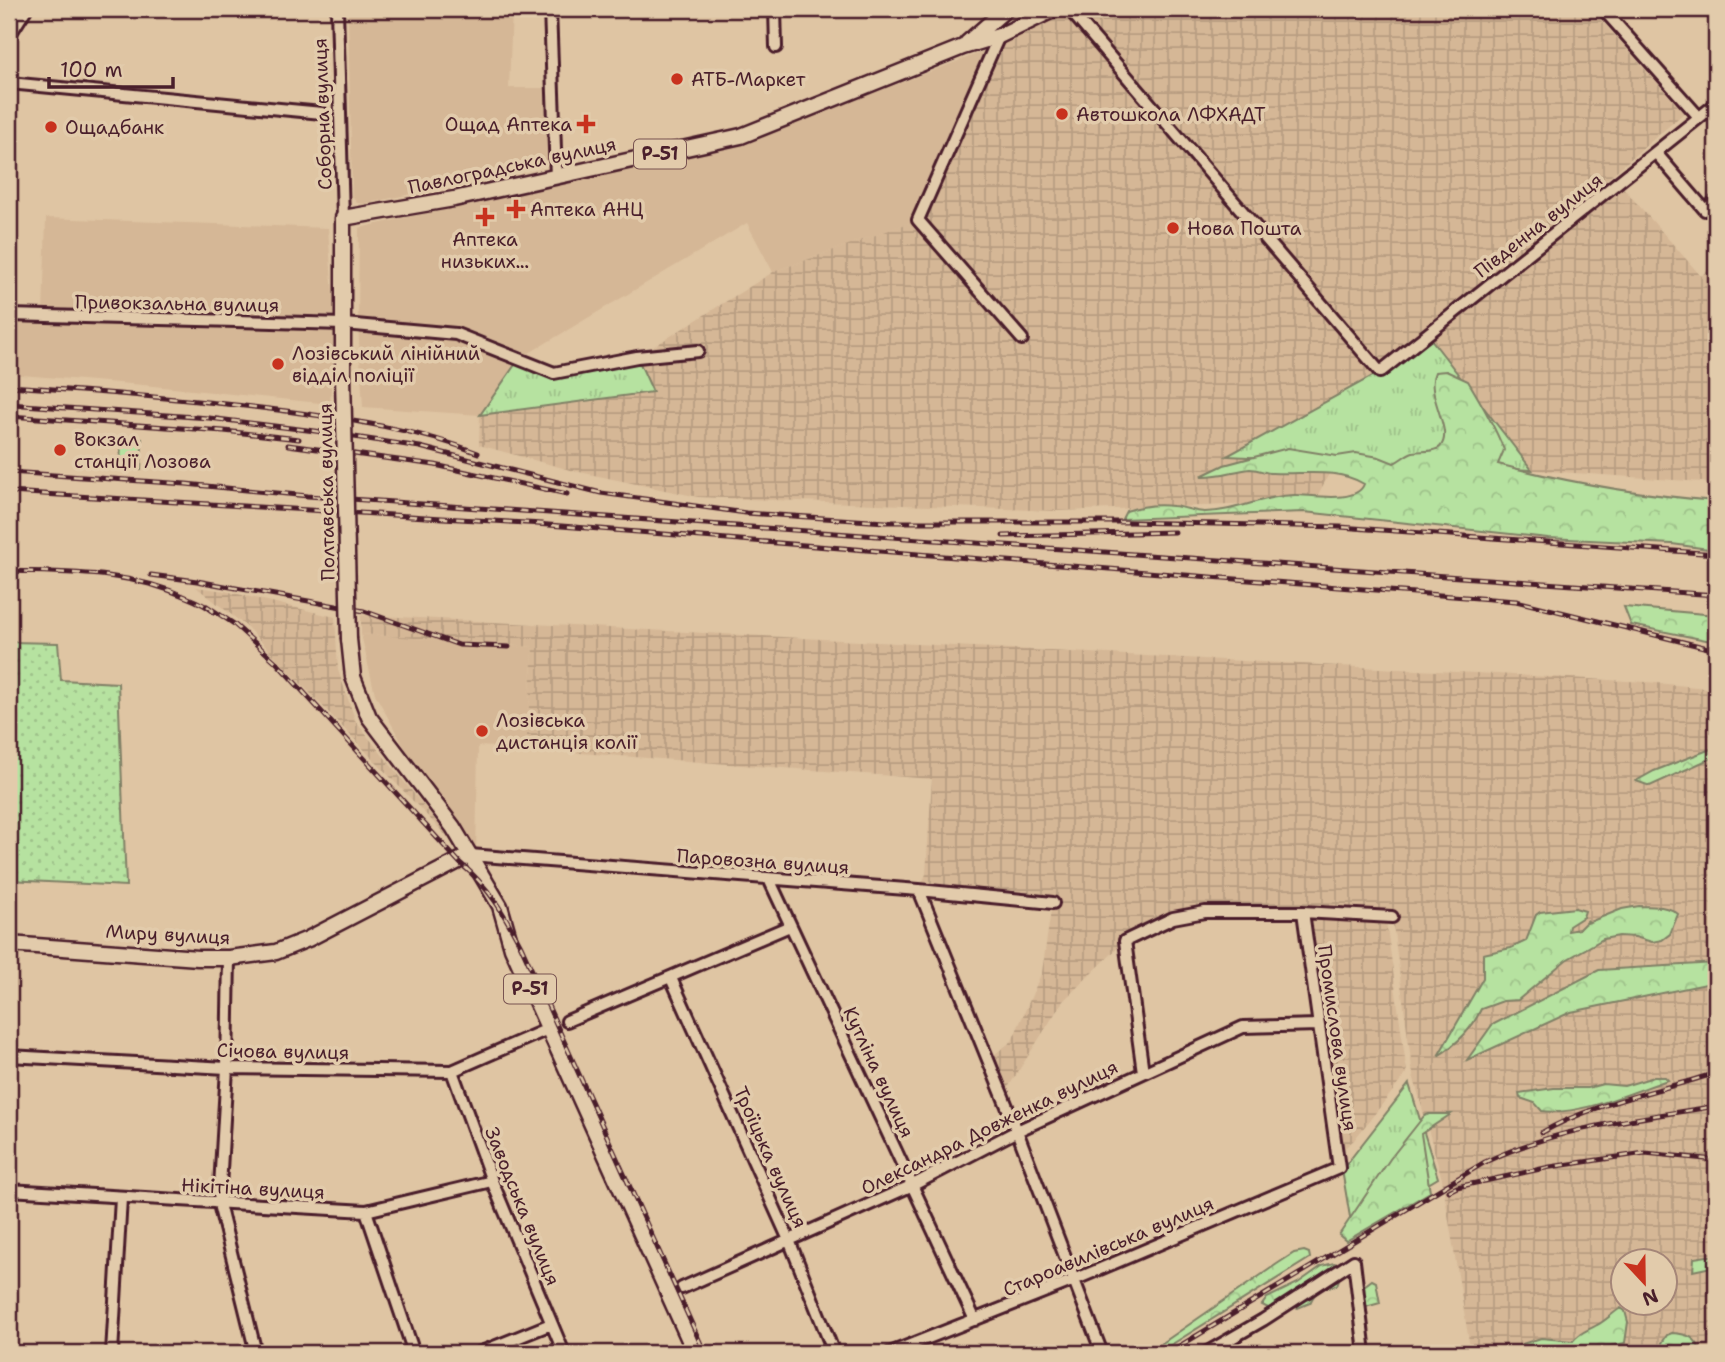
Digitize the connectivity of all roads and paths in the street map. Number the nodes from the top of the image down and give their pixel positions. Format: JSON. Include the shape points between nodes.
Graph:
{"nodes":[{"id":1,"x":26,"y":9,"type":"edge"},
{"id":2,"x":337,"y":9,"type":"edge"},
{"id":3,"x":550,"y":9,"type":"edge"},
{"id":4,"x":775,"y":9,"type":"edge"},
{"id":5,"x":1006,"y":9,"type":"edge"},
{"id":6,"x":1055,"y":9,"type":"edge"},
{"id":7,"x":1069,"y":9,"type":"edge"},
{"id":8,"x":1603,"y":9,"type":"edge"},
{"id":9,"x":999,"y":36,"type":"junction"},
{"id":10,"x":9,"y":37,"type":"edge"},
{"id":11,"x":776,"y":47,"type":"dead end"},
{"id":12,"x":964,"y":47,"type":"junction"},
{"id":13,"x":9,"y":83,"type":"edge"},
{"id":14,"x":1716,"y":104,"type":"edge"},
{"id":15,"x":322,"y":113,"type":"dead end"},
{"id":16,"x":1699,"y":117,"type":"junction"},
{"id":17,"x":1656,"y":153,"type":"junction"},
{"id":18,"x":555,"y":177,"type":"junction"},
{"id":19,"x":1716,"y":201,"type":"edge"},
{"id":20,"x":343,"y":218,"type":"junction"},
{"id":21,"x":9,"y":315,"type":"edge"},
{"id":22,"x":344,"y":324,"type":"junction"},
{"id":23,"x":1022,"y":339,"type":"dead end"},
{"id":24,"x":698,"y":351,"type":"dead end"},
{"id":25,"x":470,"y":856,"type":"junction"},
{"id":26,"x":769,"y":879,"type":"junction"},
{"id":27,"x":919,"y":890,"type":"junction"},
{"id":28,"x":1052,"y":903,"type":"dead end"},
{"id":29,"x":1303,"y":912,"type":"junction"},
{"id":30,"x":1392,"y":917,"type":"dead end"},
{"id":31,"x":790,"y":926,"type":"junction"},
{"id":32,"x":9,"y":944,"type":"edge"},
{"id":33,"x":229,"y":958,"type":"junction"},
{"id":34,"x":671,"y":978,"type":"junction"},
{"id":35,"x":567,"y":1021,"type":"dead end"},
{"id":36,"x":1318,"y":1025,"type":"junction"},
{"id":37,"x":548,"y":1030,"type":"junction"},
{"id":38,"x":9,"y":1056,"type":"edge"},
{"id":39,"x":227,"y":1068,"type":"junction"},
{"id":40,"x":452,"y":1071,"type":"junction"},
{"id":41,"x":1143,"y":1072,"type":"junction"},
{"id":42,"x":1017,"y":1131,"type":"junction"},
{"id":43,"x":1339,"y":1168,"type":"joint"},
{"id":44,"x":492,"y":1181,"type":"junction"},
{"id":45,"x":913,"y":1185,"type":"junction"},
{"id":46,"x":9,"y":1190,"type":"edge"},
{"id":47,"x":121,"y":1198,"type":"junction"},
{"id":48,"x":219,"y":1204,"type":"junction"},
{"id":49,"x":366,"y":1211,"type":"junction"},
{"id":50,"x":789,"y":1240,"type":"junction"},
{"id":51,"x":1074,"y":1280,"type":"junction"},
{"id":52,"x":682,"y":1288,"type":"dead end"},
{"id":53,"x":975,"y":1320,"type":"junction"},
{"id":54,"x":551,"y":1324,"type":"junction"},
{"id":55,"x":112,"y":1353,"type":"edge"},
{"id":56,"x":256,"y":1353,"type":"edge"},
{"id":57,"x":414,"y":1353,"type":"edge"},
{"id":58,"x":479,"y":1353,"type":"edge"},
{"id":59,"x":564,"y":1353,"type":"edge"},
{"id":60,"x":695,"y":1353,"type":"edge"},
{"id":61,"x":834,"y":1353,"type":"edge"},
{"id":62,"x":890,"y":1353,"type":"edge"},
{"id":63,"x":1102,"y":1353,"type":"edge"},
{"id":64,"x":1206,"y":1353,"type":"edge"},
{"id":65,"x":1365,"y":1353,"type":"edge"}],
"edges":[{"from":1,"to":10,"type":"street"},
{"from":2,"to":20,"type":"street","name":"Соборна вулиця"},
{"from":3,"to":18,"type":"street"},
{"from":4,"to":11,"type":"street"},
{"from":5,"to":12,"type":"main road","name":"Павлоградська вулиця","number":"Р-51"},
{"from":6,"to":9,"type":"main road","name":"Павлоградська вулиця","number":"Р-51"},
{"from":7,"to":17,"type":"street","name":"Південна вулиця","via":[[1380,373]]},
{"from":8,"to":16,"type":"street"},
{"from":9,"to":12,"type":"main road","name":"Павлоградська вулиця","number":"Р-51"},
{"from":9,"to":23,"type":"street","via":[[918,220]]},
{"from":12,"to":18,"type":"main road","name":"Павлоградська вулиця","number":"Р-51","via":[[741,136]]},
{"from":13,"to":15,"type":"street"},
{"from":14,"to":16,"type":"street","name":"Південна вулиця"},
{"from":16,"to":17,"type":"street","name":"Південна вулиця"},
{"from":17,"to":19,"type":"street","via":[[1705,210]]},
{"from":18,"to":20,"type":"main road","name":"Павлоградська вулиця","number":"Р-51"},
{"from":20,"to":22,"type":"main road","name":"Полтавська вулиця","number":"Р-51"},
{"from":21,"to":22,"type":"street","name":"Привокзальна вулиця"},
{"from":22,"to":24,"type":"street","name":"Привокзальна вулиця","via":[[456,334],[554,373]]},
{"from":22,"to":25,"type":"main road","name":"Полтавська вулиця","number":"Р-51","bridge":true,"via":[[353,677],[369,716]]},
{"from":25,"to":26,"type":"street","name":"Паровозна вулиця"},
{"from":25,"to":33,"type":"main road","name":"Миру вулиця","via":[[308,939],[276,952]]},
{"from":25,"to":37,"type":"main road","number":"Р-51","via":[[500,906],[512,948]]},
{"from":26,"to":27,"type":"street","name":"Паровозна вулиця"},
{"from":26,"to":31,"type":"street","name":"Кутліна вулиця"},
{"from":27,"to":28,"type":"street","name":"Паровозна вулиця"},
{"from":27,"to":42,"type":"street"},
{"from":29,"to":30,"type":"street"},
{"from":29,"to":36,"type":"street","name":"Промислова вулиця"},
{"from":29,"to":41,"type":"street","via":[[1195,914],[1173,918],[1125,940]]},
{"from":31,"to":34,"type":"street"},
{"from":31,"to":45,"type":"street","name":"Кутліна вулиця"},
{"from":32,"to":33,"type":"main road","name":"Миру вулиця"},
{"from":33,"to":39,"type":"street"},
{"from":34,"to":35,"type":"street"},
{"from":34,"to":50,"type":"street","name":"Троїцька вулиця"},
{"from":36,"to":41,"type":"street","name":"Олександра Довженка вулиця","via":[[1243,1027]]},
{"from":36,"to":43,"type":"street","name":"Промислова вулиця"},
{"from":37,"to":40,"type":"street","name":"Січова вулиця"},
{"from":37,"to":60,"type":"main road","number":"Р-51"},
{"from":38,"to":39,"type":"street","name":"Січова вулиця"},
{"from":39,"to":40,"type":"street","name":"Січова вулиця"},
{"from":39,"to":48,"type":"street"},
{"from":40,"to":44,"type":"street","name":"Заводська вулиця"},
{"from":41,"to":42,"type":"street","name":"Олександра Довженка вулиця"},
{"from":42,"to":45,"type":"street","name":"Олександра Довженка вулиця"},
{"from":42,"to":51,"type":"street"},
{"from":43,"to":51,"type":"street","name":"Староавилівська вулиця"},
{"from":44,"to":49,"type":"street","name":"Нікітіна вулиця"},
{"from":44,"to":54,"type":"street","name":"Заводська вулиця"},
{"from":45,"to":50,"type":"street","name":"Олександра Довженка вулиця"},
{"from":45,"to":53,"type":"street","name":"Кутліна вулиця"},
{"from":46,"to":47,"type":"street","name":"Нікітіна вулиця"},
{"from":47,"to":48,"type":"street","name":"Нікітіна вулиця"},
{"from":47,"to":55,"type":"street"},
{"from":48,"to":49,"type":"street","name":"Нікітіна вулиця"},
{"from":48,"to":56,"type":"street"},
{"from":49,"to":57,"type":"street"},
{"from":50,"to":52,"type":"street","name":"Олександра Довженка вулиця"},
{"from":50,"to":61,"type":"street","name":"Троїцька вулиця"},
{"from":51,"to":53,"type":"street","name":"Староавилівська вулиця"},
{"from":51,"to":63,"type":"street"},
{"from":53,"to":62,"type":"street","name":"Староавилівська вулиця"},
{"from":54,"to":58,"type":"street"},
{"from":54,"to":59,"type":"street","name":"Заводська вулиця"},
{"from":64,"to":65,"type":"street","via":[[1354,1261]]}]}
